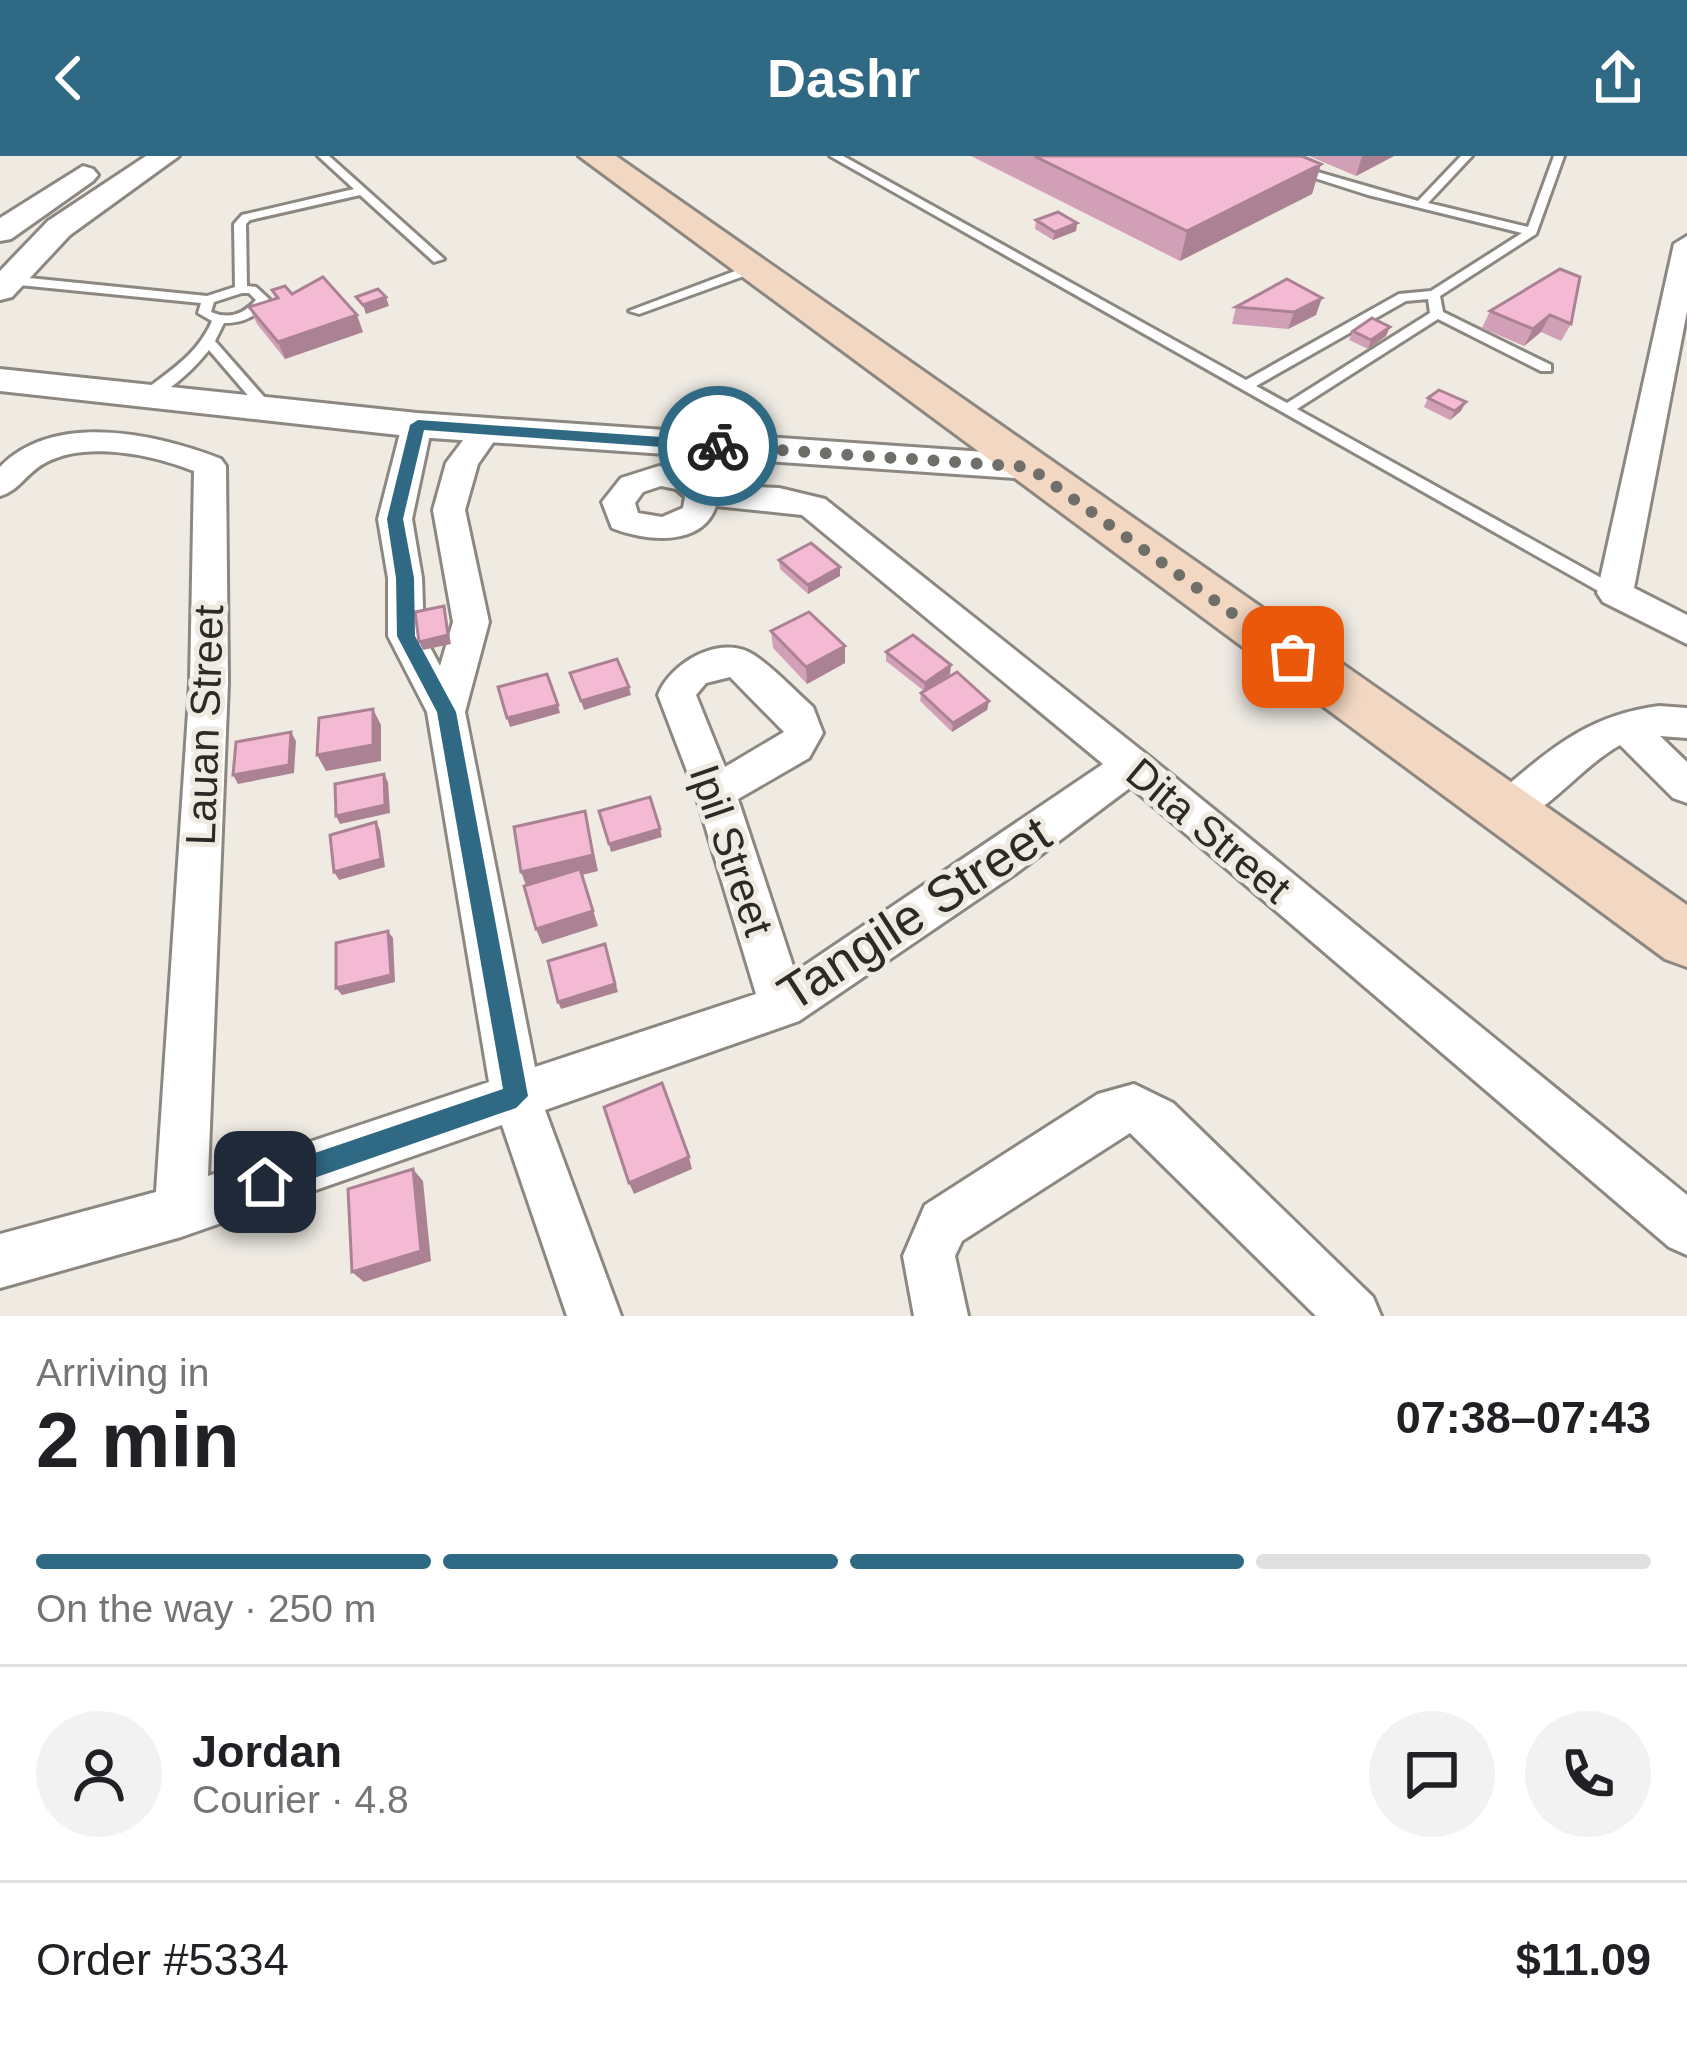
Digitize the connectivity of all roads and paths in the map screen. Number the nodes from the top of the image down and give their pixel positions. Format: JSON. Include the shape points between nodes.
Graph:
{"nodes":[{"id":1,"x":112,"y":156,"type":"edge"},
{"id":2,"x":166,"y":156,"type":"edge"},
{"id":3,"x":322,"y":156,"type":"edge"},
{"id":4,"x":595,"y":156,"type":"edge"},
{"id":5,"x":835,"y":156,"type":"edge"},
{"id":6,"x":1251,"y":156,"type":"edge"},
{"id":7,"x":1467,"y":156,"type":"edge"},
{"id":8,"x":1558,"y":156,"type":"edge"},
{"id":9,"x":362,"y":190,"type":"junction"},
{"id":10,"x":1420,"y":205,"type":"junction"},
{"id":11,"x":0,"y":232,"type":"edge"},
{"id":12,"x":1532,"y":232,"type":"junction"},
{"id":13,"x":1687,"y":244,"type":"edge"},
{"id":14,"x":438,"y":260,"type":"dead end"},
{"id":15,"x":751,"y":269,"type":"junction"},
{"id":16,"x":5,"y":285,"type":"edge"},
{"id":17,"x":241,"y":289,"type":"junction"},
{"id":18,"x":1434,"y":295,"type":"junction"},
{"id":19,"x":208,"y":300,"type":"junction"},
{"id":20,"x":634,"y":311,"type":"dead end"},
{"id":21,"x":1437,"y":314,"type":"junction"},
{"id":22,"x":219,"y":320,"type":"junction"},
{"id":23,"x":210,"y":343,"type":"junction"},
{"id":24,"x":1546,"y":368,"type":"dead end"},
{"id":25,"x":0,"y":380,"type":"edge"},
{"id":26,"x":1248,"y":385,"type":"junction"},
{"id":27,"x":144,"y":397,"type":"junction"},
{"id":28,"x":1289,"y":407,"type":"junction"},
{"id":29,"x":268,"y":410,"type":"junction"},
{"id":30,"x":418,"y":425,"type":"junction"},
{"id":31,"x":487,"y":430,"type":"junction"},
{"id":32,"x":1029,"y":467,"type":"junction"},
{"id":33,"x":0,"y":486,"type":"edge"},
{"id":34,"x":702,"y":495,"type":"dead end"},
{"id":35,"x":459,"y":567,"type":"junction"},
{"id":36,"x":405,"y":578,"type":"junction"},
{"id":37,"x":1616,"y":593,"type":"junction"},
{"id":38,"x":1687,"y":631,"type":"edge"},
{"id":39,"x":446,"y":712,"type":"junction"},
{"id":40,"x":1687,"y":723,"type":"edge"},
{"id":41,"x":1624,"y":725,"type":"junction"},
{"id":42,"x":1132,"y":765,"type":"junction"},
{"id":43,"x":1687,"y":787,"type":"edge"},
{"id":44,"x":715,"y":792,"type":"junction"},
{"id":45,"x":1506,"y":810,"type":"junction"},
{"id":46,"x":1687,"y":940,"type":"edge"},
{"id":47,"x":784,"y":1006,"type":"junction"},
{"id":48,"x":516,"y":1096,"type":"junction"},
{"id":49,"x":181,"y":1211,"type":"junction"},
{"id":50,"x":1687,"y":1229,"type":"edge"},
{"id":51,"x":0,"y":1261,"type":"edge"},
{"id":52,"x":594,"y":1316,"type":"edge"},
{"id":53,"x":941,"y":1316,"type":"edge"},
{"id":54,"x":1354,"y":1316,"type":"edge"}],
"edges":[{"from":1,"to":11,"type":"street"},
{"from":2,"to":16,"type":"street","via":[[59,228]]},
{"from":3,"to":9,"type":"lane"},
{"from":4,"to":15,"type":"main road"},
{"from":5,"to":26,"type":"lane"},
{"from":6,"to":10,"type":"lane"},
{"from":7,"to":10,"type":"lane"},
{"from":8,"to":12,"type":"lane"},
{"from":9,"to":14,"type":"lane"},
{"from":9,"to":17,"type":"lane","via":[[246,217]]},
{"from":10,"to":12,"type":"lane"},
{"from":12,"to":18,"type":"lane"},
{"from":13,"to":37,"type":"street"},
{"from":15,"to":20,"type":"lane"},
{"from":15,"to":32,"type":"main road"},
{"from":16,"to":19,"type":"lane"},
{"from":17,"to":19,"type":"lane"},
{"from":17,"to":22,"type":"lane","via":[[260,293],[261,305]]},
{"from":18,"to":21,"type":"lane"},
{"from":18,"to":26,"type":"lane","via":[[1403,297]]},
{"from":19,"to":22,"type":"lane","via":[[204,313]]},
{"from":21,"to":24,"type":"lane"},
{"from":21,"to":28,"type":"lane"},
{"from":22,"to":23,"type":"lane"},
{"from":23,"to":27,"type":"lane"},
{"from":23,"to":29,"type":"lane"},
{"from":25,"to":27,"type":"street"},
{"from":26,"to":28,"type":"lane"},
{"from":27,"to":29,"type":"street"},
{"from":28,"to":37,"type":"lane"},
{"from":29,"to":30,"type":"street"},
{"from":30,"to":31,"type":"street"},
{"from":30,"to":36,"type":"street","via":[[395,519]]},
{"from":31,"to":32,"type":"street"},
{"from":31,"to":35,"type":"street","via":[[462,463],[449,510]]},
{"from":32,"to":45,"type":"main road"},
{"from":33,"to":49,"type":"street","name":"Lauan Street","via":[[29,457],[70,442],[181,452],[210,466],[209,683]]},
{"from":34,"to":42,"type":"street","name":"Dita Street","via":[[813,508]]},
{"from":35,"to":36,"type":"street"},
{"from":35,"to":39,"type":"street","via":[[471,622]]},
{"from":36,"to":39,"type":"street","via":[[406,636]]},
{"from":37,"to":38,"type":"street"},
{"from":39,"to":48,"type":"street"},
{"from":40,"to":41,"type":"street","via":[[1653,718]]},
{"from":41,"to":43,"type":"street"},
{"from":41,"to":45,"type":"street"},
{"from":42,"to":47,"type":"street","name":"Tangile Street"},
{"from":42,"to":50,"type":"street","name":"Dita Street"},
{"from":44,"to":44,"type":"street","name":"Ipil Street","via":[[677,695],[698,668],[738,662],[799,717],[804,733],[795,748]]},
{"from":44,"to":47,"type":"street","name":"Ipil Street"},
{"from":45,"to":46,"type":"main road"},
{"from":47,"to":48,"type":"street","name":"Tangile Street"},
{"from":48,"to":49,"type":"street","name":"Tangile Street"},
{"from":48,"to":52,"type":"street"},
{"from":49,"to":51,"type":"street","name":"Tangile Street"},
{"from":53,"to":54,"type":"street","via":[[929,1256],[943,1223],[1115,1111],[1134,1108],[1156,1120]]}]}
